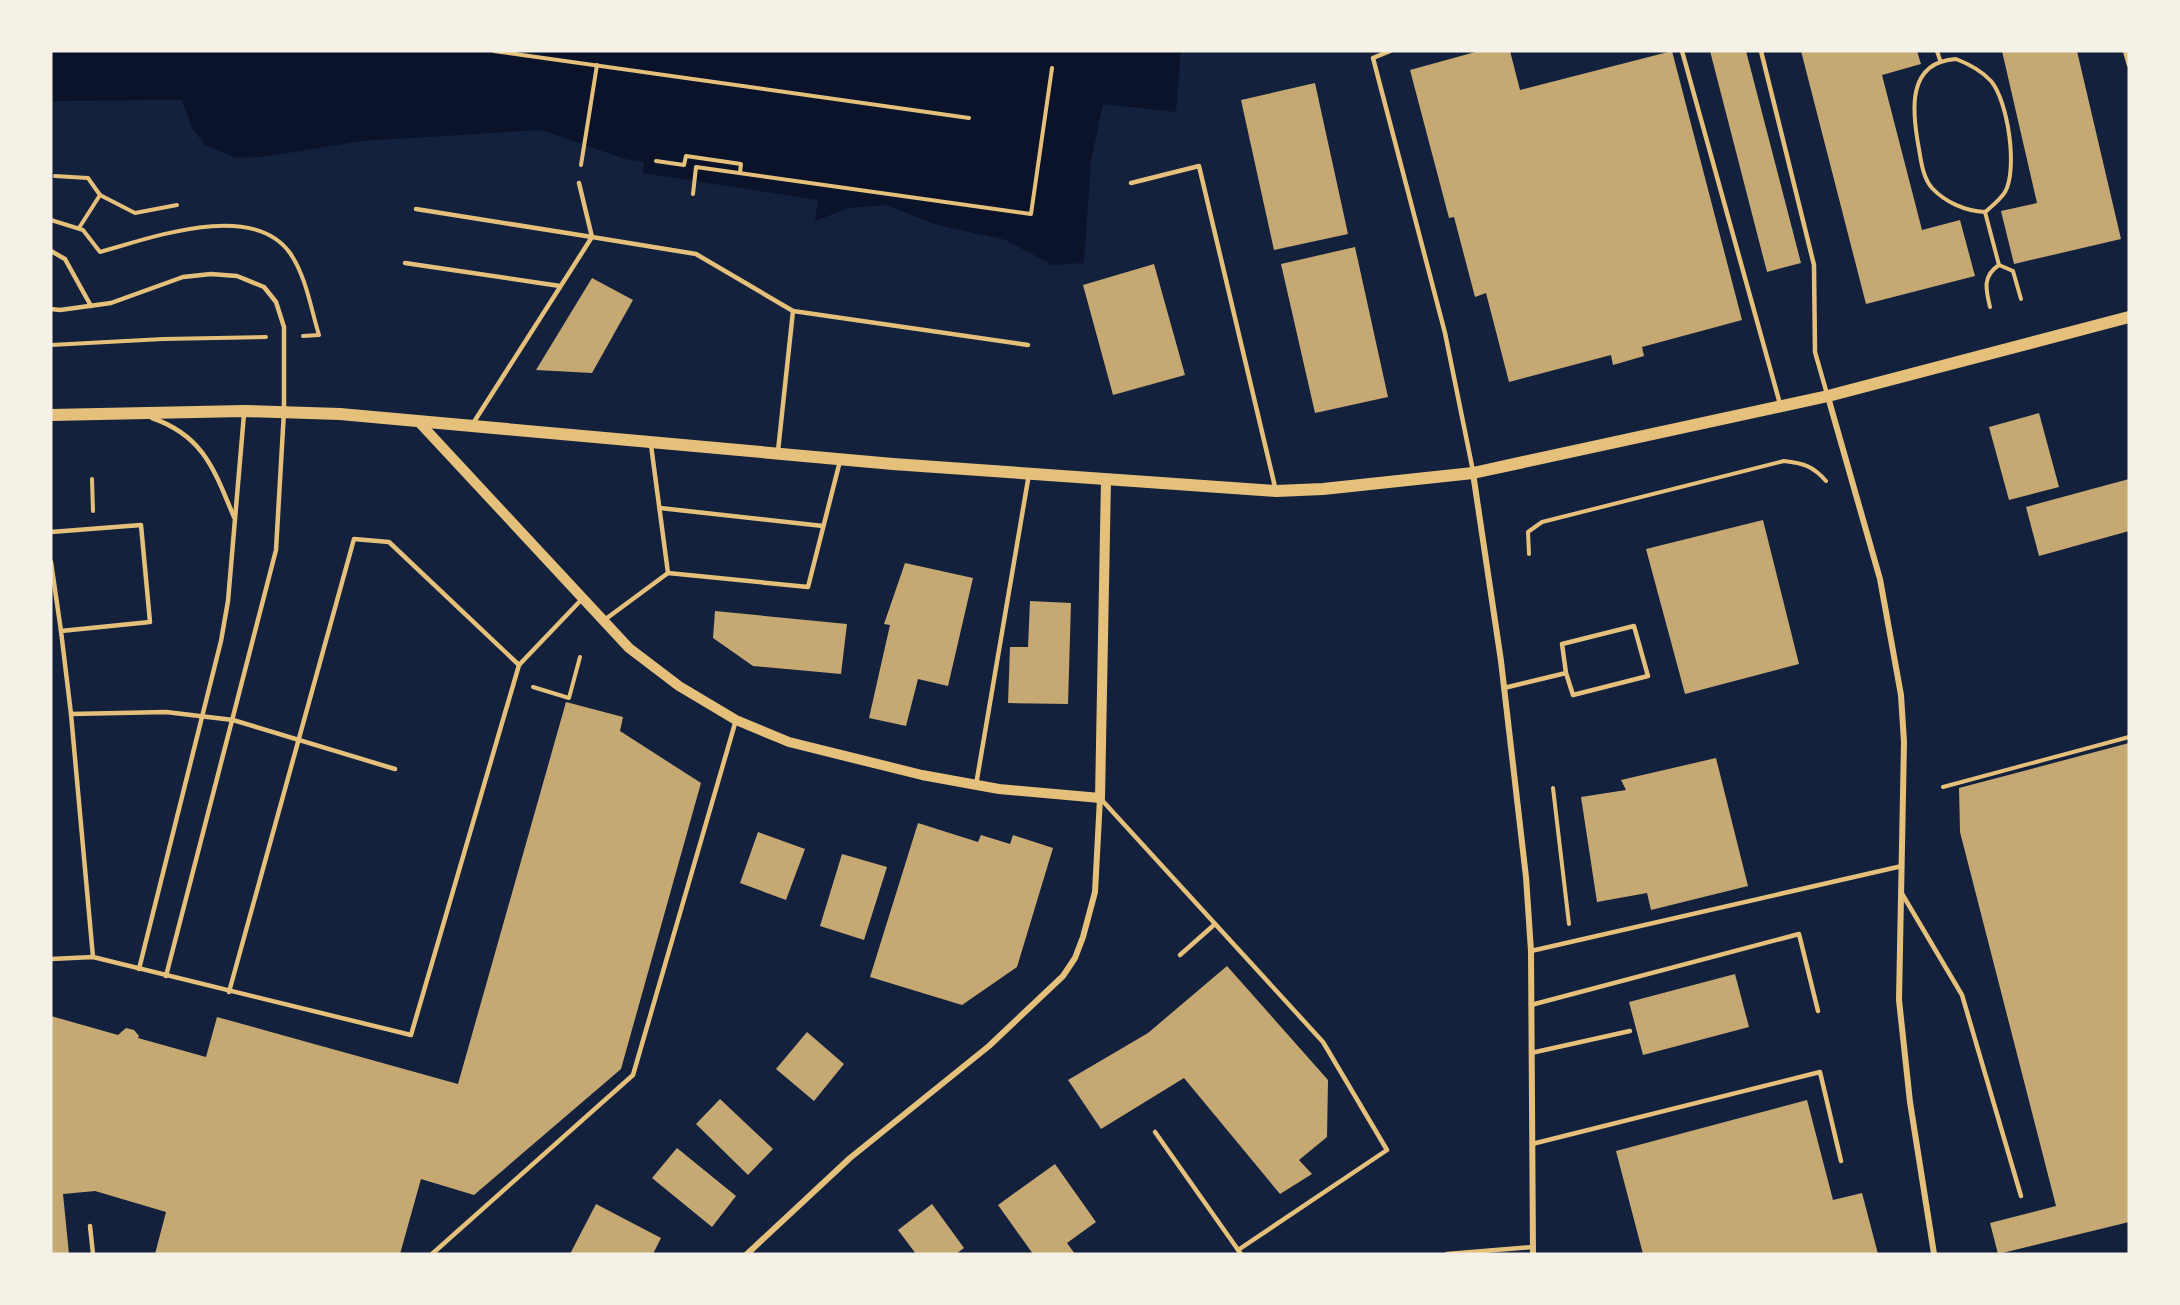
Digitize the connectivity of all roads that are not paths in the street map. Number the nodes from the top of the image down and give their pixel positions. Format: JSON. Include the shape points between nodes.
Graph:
{"nodes":[{"id":1,"x":1390,"y":51,"type":"edge"},
{"id":2,"x":1682,"y":51,"type":"edge"},
{"id":3,"x":1761,"y":51,"type":"edge"},
{"id":4,"x":2125,"y":51,"type":"edge"},
{"id":5,"x":2129,"y":65,"type":"edge"},
{"id":6,"x":579,"y":183,"type":"road end"},
{"id":7,"x":1131,"y":183,"type":"dead end"},
{"id":8,"x":416,"y":209,"type":"dead end"},
{"id":9,"x":592,"y":237,"type":"junction"},
{"id":10,"x":51,"y":251,"type":"edge"},
{"id":11,"x":405,"y":263,"type":"dead end"},
{"id":12,"x":560,"y":286,"type":"junction"},
{"id":13,"x":91,"y":306,"type":"junction"},
{"id":14,"x":51,"y":309,"type":"edge"},
{"id":15,"x":793,"y":311,"type":"junction"},
{"id":16,"x":2129,"y":317,"type":"edge"},
{"id":17,"x":1028,"y":345,"type":"dead end"},
{"id":18,"x":1828,"y":396,"type":"junction"},
{"id":19,"x":1781,"y":406,"type":"junction"},
{"id":20,"x":244,"y":411,"type":"junction"},
{"id":21,"x":284,"y":411,"type":"junction"},
{"id":22,"x":138,"y":413,"type":"junction"},
{"id":23,"x":51,"y":415,"type":"edge"},
{"id":24,"x":417,"y":420,"type":"junction"},
{"id":25,"x":472,"y":425,"type":"junction"},
{"id":26,"x":651,"y":441,"type":"junction"},
{"id":27,"x":777,"y":453,"type":"junction"},
{"id":28,"x":840,"y":459,"type":"junction"},
{"id":29,"x":1473,"y":473,"type":"junction"},
{"id":30,"x":1029,"y":474,"type":"junction"},
{"id":31,"x":1106,"y":479,"type":"junction"},
{"id":32,"x":1276,"y":490,"type":"junction"},
{"id":33,"x":660,"y":508,"type":"junction"},
{"id":34,"x":235,"y":520,"type":"junction"},
{"id":35,"x":823,"y":526,"type":"junction"},
{"id":36,"x":51,"y":532,"type":"edge"},
{"id":37,"x":51,"y":562,"type":"edge"},
{"id":38,"x":668,"y":573,"type":"junction"},
{"id":39,"x":583,"y":598,"type":"junction"},
{"id":40,"x":603,"y":621,"type":"junction"},
{"id":41,"x":61,"y":631,"type":"junction"},
{"id":42,"x":519,"y":666,"type":"junction"},
{"id":43,"x":1566,"y":673,"type":"junction"},
{"id":44,"x":1504,"y":688,"type":"junction"},
{"id":45,"x":71,"y":714,"type":"junction"},
{"id":46,"x":202,"y":716,"type":"junction"},
{"id":47,"x":233,"y":720,"type":"junction"},
{"id":48,"x":736,"y":720,"type":"junction"},
{"id":49,"x":298,"y":741,"type":"junction"},
{"id":50,"x":395,"y":768,"type":"dead end"},
{"id":51,"x":976,"y":785,"type":"junction"},
{"id":52,"x":1100,"y":798,"type":"junction"},
{"id":53,"x":1902,"y":866,"type":"junction"},
{"id":54,"x":1901,"y":892,"type":"junction"},
{"id":55,"x":1215,"y":924,"type":"junction"},
{"id":56,"x":1531,"y":951,"type":"junction"},
{"id":57,"x":1180,"y":955,"type":"dead end"},
{"id":58,"x":93,"y":957,"type":"junction"},
{"id":59,"x":51,"y":959,"type":"edge"},
{"id":60,"x":139,"y":969,"type":"junction"},
{"id":61,"x":166,"y":976,"type":"junction"},
{"id":62,"x":229,"y":992,"type":"junction"},
{"id":63,"x":1531,"y":1005,"type":"junction"},
{"id":64,"x":1818,"y":1011,"type":"dead end"},
{"id":65,"x":1630,"y":1031,"type":"dead end"},
{"id":66,"x":1531,"y":1053,"type":"junction"},
{"id":67,"x":1155,"y":1132,"type":"dead end"},
{"id":68,"x":1532,"y":1144,"type":"junction"},
{"id":69,"x":1841,"y":1161,"type":"dead end"},
{"id":70,"x":2021,"y":1196,"type":"dead end"},
{"id":71,"x":90,"y":1226,"type":"dead end"},
{"id":72,"x":1533,"y":1251,"type":"edge"},
{"id":73,"x":1239,"y":1252,"type":"edge"},
{"id":74,"x":93,"y":1254,"type":"edge"},
{"id":75,"x":432,"y":1254,"type":"edge"},
{"id":76,"x":747,"y":1254,"type":"edge"},
{"id":77,"x":1447,"y":1254,"type":"edge"},
{"id":78,"x":1934,"y":1254,"type":"edge"}],
"edges":[{"from":1,"to":29,"type":"lane","via":[[1372,58],[1445,333]]},
{"from":2,"to":19,"type":"lane"},
{"from":3,"to":18,"type":"lane","via":[[1814,265],[1815,352]]},
{"from":4,"to":5,"type":"lane"},
{"from":6,"to":9,"type":"lane"},
{"from":7,"to":32,"type":"lane","via":[[1199,166]]},
{"from":8,"to":9,"type":"lane"},
{"from":9,"to":12,"type":"lane"},
{"from":9,"to":15,"type":"lane","via":[[696,254]]},
{"from":10,"to":13,"type":"lane","via":[[65,259]]},
{"from":11,"to":12,"type":"lane"},
{"from":12,"to":25,"type":"lane"},
{"from":13,"to":14,"type":"lane"},
{"from":13,"to":21,"type":"lane","via":[[128,299],[183,277],[211,274],[250,279],[273,297],[282,317]]},
{"from":15,"to":17,"type":"lane"},
{"from":15,"to":27,"type":"lane"},
{"from":16,"to":18,"type":"main road"},
{"from":18,"to":19,"type":"main road"},
{"from":18,"to":53,"type":"street","via":[[1880,579],[1896,659],[1904,742]]},
{"from":19,"to":29,"type":"main road"},
{"from":20,"to":21,"type":"main road"},
{"from":20,"to":22,"type":"main road"},
{"from":20,"to":34,"type":"lane"},
{"from":21,"to":24,"type":"main road"},
{"from":21,"to":47,"type":"lane","via":[[276,550]]},
{"from":22,"to":23,"type":"main road"},
{"from":22,"to":34,"type":"lane","via":[[175,427],[199,447],[212,465]]},
{"from":24,"to":25,"type":"main road"},
{"from":24,"to":39,"type":"street"},
{"from":25,"to":26,"type":"main road"},
{"from":26,"to":27,"type":"main road"},
{"from":26,"to":33,"type":"lane"},
{"from":27,"to":28,"type":"main road"},
{"from":28,"to":30,"type":"main road"},
{"from":28,"to":35,"type":"lane"},
{"from":29,"to":32,"type":"main road","via":[[1323,489]]},
{"from":29,"to":44,"type":"street"},
{"from":30,"to":31,"type":"main road"},
{"from":30,"to":51,"type":"lane"},
{"from":31,"to":32,"type":"main road"},
{"from":31,"to":52,"type":"street"},
{"from":33,"to":35,"type":"lane"},
{"from":33,"to":38,"type":"lane"},
{"from":34,"to":46,"type":"lane","via":[[228,601]]},
{"from":35,"to":38,"type":"lane","via":[[808,587]]},
{"from":36,"to":41,"type":"lane","via":[[141,525],[150,622]]},
{"from":37,"to":41,"type":"lane"},
{"from":38,"to":40,"type":"lane"},
{"from":39,"to":40,"type":"street"},
{"from":39,"to":42,"type":"lane"},
{"from":40,"to":48,"type":"street","via":[[629,648],[680,686]]},
{"from":41,"to":45,"type":"lane"},
{"from":42,"to":49,"type":"lane","via":[[389,542],[354,539]]},
{"from":42,"to":62,"type":"lane","via":[[411,1035]]},
{"from":43,"to":43,"type":"lane","via":[[1562,644],[1634,626],[1648,676],[1573,695]]},
{"from":43,"to":44,"type":"lane"},
{"from":44,"to":56,"type":"street"},
{"from":45,"to":46,"type":"lane","via":[[147,711]]},
{"from":45,"to":58,"type":"lane"},
{"from":46,"to":47,"type":"lane"},
{"from":46,"to":60,"type":"lane"},
{"from":47,"to":49,"type":"lane"},
{"from":47,"to":61,"type":"lane"},
{"from":48,"to":51,"type":"street","via":[[789,742]]},
{"from":48,"to":75,"type":"lane","via":[[633,1075]]},
{"from":49,"to":50,"type":"lane"},
{"from":49,"to":62,"type":"lane"},
{"from":51,"to":52,"type":"street"},
{"from":52,"to":55,"type":"lane"},
{"from":52,"to":76,"type":"street","via":[[1095,892],[1083,937],[1063,976],[989,1046],[850,1158]]},
{"from":53,"to":54,"type":"street"},
{"from":53,"to":56,"type":"lane"},
{"from":54,"to":70,"type":"lane","via":[[1962,995]]},
{"from":54,"to":78,"type":"street","via":[[1899,1000],[1910,1102]]},
{"from":55,"to":57,"type":"lane"},
{"from":55,"to":73,"type":"lane","via":[[1323,1042],[1387,1150]]},
{"from":56,"to":63,"type":"street"},
{"from":58,"to":59,"type":"lane"},
{"from":58,"to":60,"type":"lane"},
{"from":60,"to":61,"type":"lane"},
{"from":61,"to":62,"type":"lane"},
{"from":63,"to":64,"type":"lane","via":[[1799,934]]},
{"from":63,"to":66,"type":"street"},
{"from":65,"to":66,"type":"lane"},
{"from":66,"to":68,"type":"street"},
{"from":67,"to":73,"type":"lane"},
{"from":68,"to":69,"type":"lane","via":[[1820,1072]]},
{"from":68,"to":72,"type":"street"},
{"from":71,"to":74,"type":"lane"},
{"from":72,"to":77,"type":"lane"}]}
